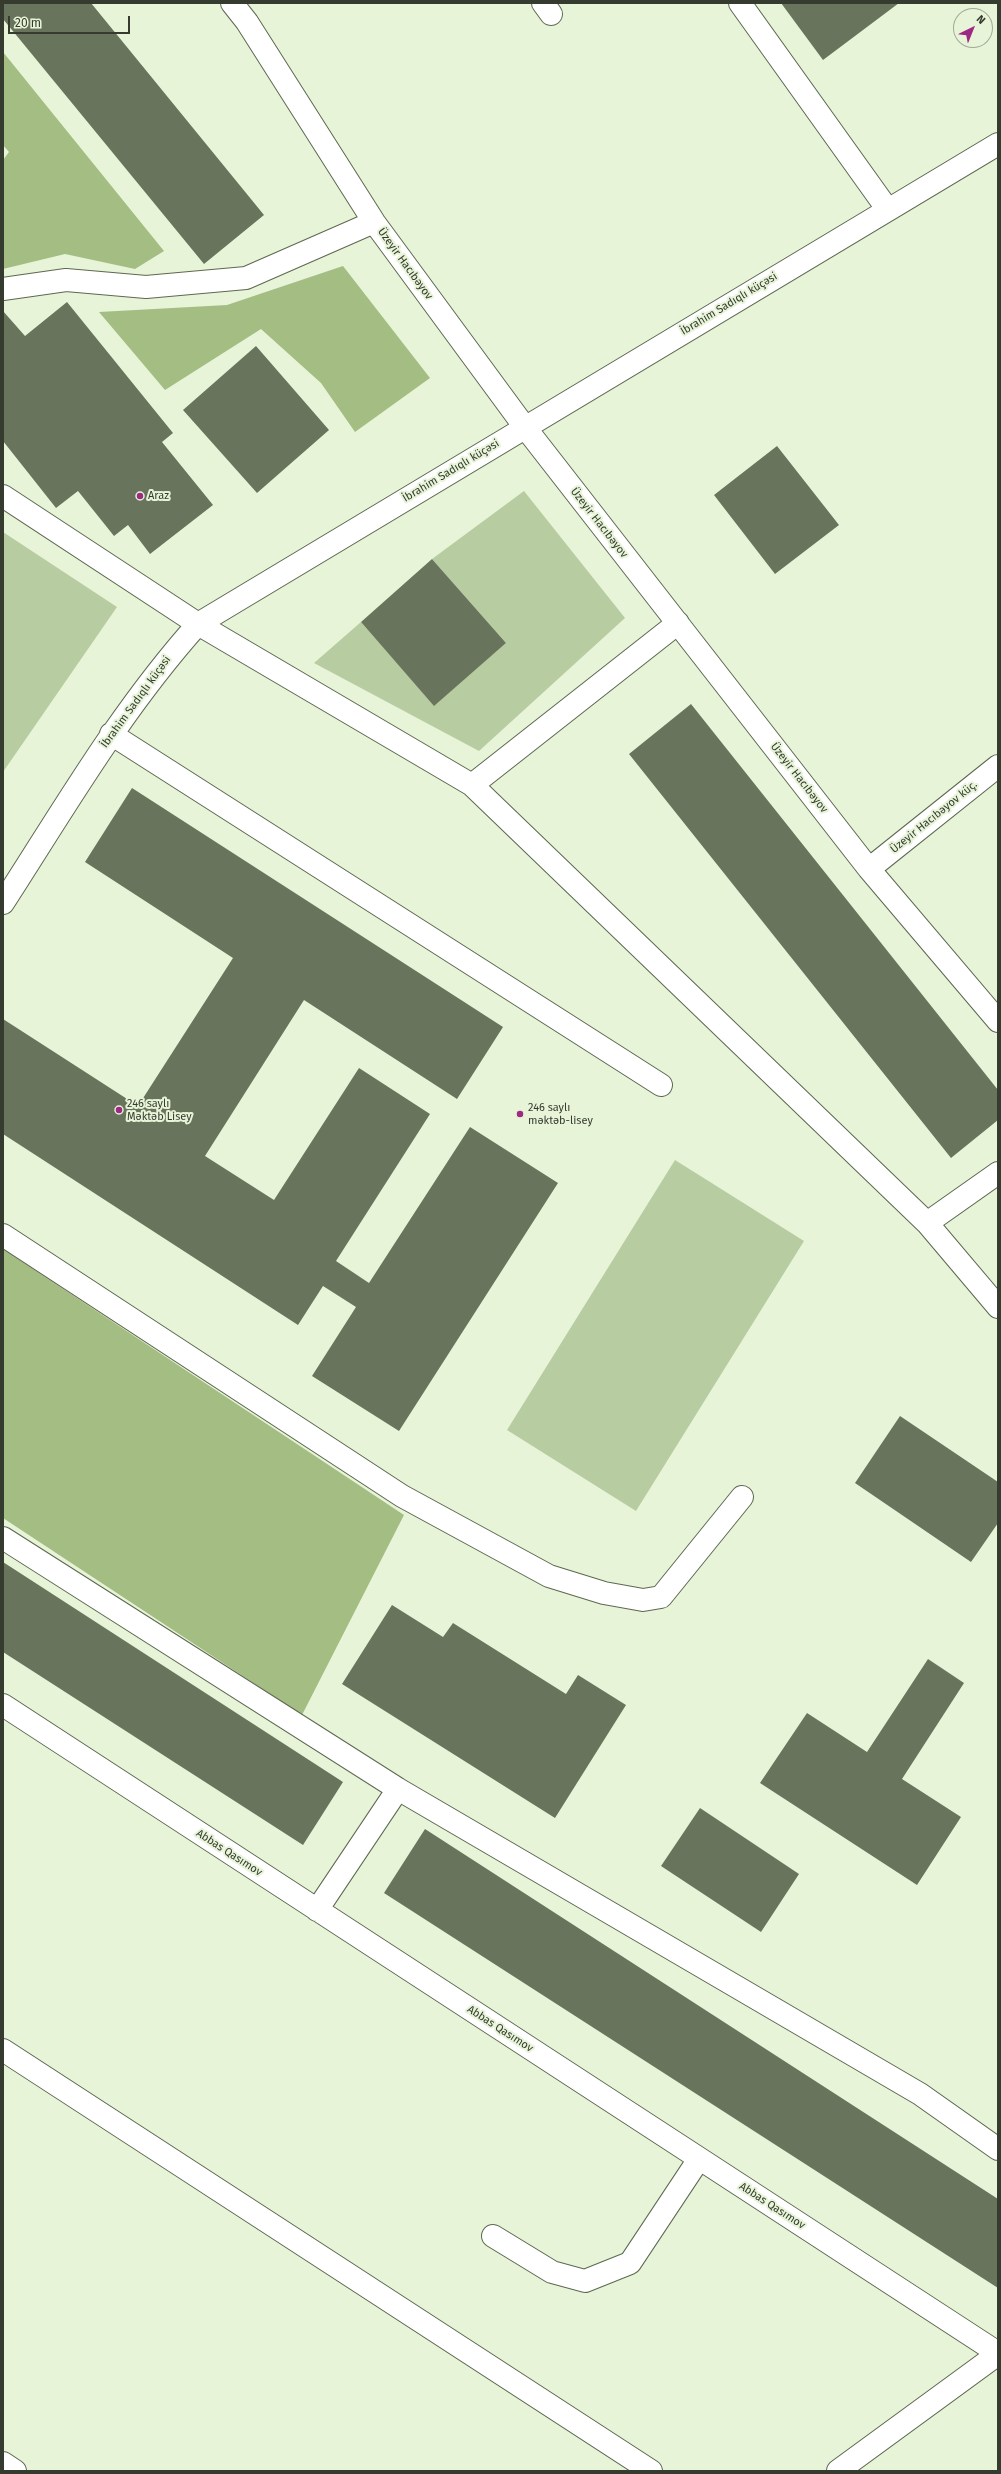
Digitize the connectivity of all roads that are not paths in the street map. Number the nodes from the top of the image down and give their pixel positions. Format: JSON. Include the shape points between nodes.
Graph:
{"nodes":[{"id":1,"x":232,"y":3,"type":"edge"},
{"id":2,"x":740,"y":3,"type":"edge"},
{"id":3,"x":998,"y":144,"type":"edge"},
{"id":4,"x":888,"y":210,"type":"junction"},
{"id":5,"x":374,"y":222,"type":"junction"},
{"id":6,"x":3,"y":289,"type":"edge"},
{"id":7,"x":524,"y":426,"type":"junction"},
{"id":8,"x":3,"y":496,"type":"edge"},
{"id":9,"x":198,"y":624,"type":"junction"},
{"id":10,"x":678,"y":624,"type":"junction"},
{"id":11,"x":111,"y":734,"type":"junction"},
{"id":12,"x":998,"y":766,"type":"edge"},
{"id":13,"x":472,"y":785,"type":"junction"},
{"id":14,"x":869,"y":869,"type":"junction"},
{"id":15,"x":3,"y":904,"type":"edge"},
{"id":16,"x":998,"y":1021,"type":"edge"},
{"id":17,"x":661,"y":1085,"type":"dead end"},
{"id":18,"x":998,"y":1173,"type":"edge"},
{"id":19,"x":927,"y":1223,"type":"junction"},
{"id":20,"x":3,"y":1235,"type":"edge"},
{"id":21,"x":998,"y":1307,"type":"edge"},
{"id":22,"x":742,"y":1497,"type":"dead end"},
{"id":23,"x":3,"y":1538,"type":"edge"},
{"id":24,"x":3,"y":1705,"type":"edge"},
{"id":25,"x":398,"y":1789,"type":"junction"},
{"id":26,"x":317,"y":1910,"type":"junction"},
{"id":27,"x":3,"y":2050,"type":"edge"},
{"id":28,"x":998,"y":2149,"type":"edge"},
{"id":29,"x":699,"y":2159,"type":"junction"},
{"id":30,"x":493,"y":2236,"type":"dead end"},
{"id":31,"x":998,"y":2353,"type":"edge"},
{"id":32,"x":3,"y":2463,"type":"edge"},
{"id":33,"x":15,"y":2471,"type":"edge"},
{"id":34,"x":651,"y":2471,"type":"edge"},
{"id":35,"x":838,"y":2471,"type":"edge"}],
"edges":[{"from":1,"to":5,"type":"street","name":"Üzeyir Hacıbəyov"},
{"from":2,"to":4,"type":"street"},
{"from":3,"to":4,"type":"street","name":"İbrahim Sadıqlı küçəsi"},
{"from":4,"to":7,"type":"street","name":"İbrahim Sadıqlı küçəsi"},
{"from":5,"to":6,"type":"street","via":[[246,278],[146,287],[66,280]]},
{"from":5,"to":7,"type":"street","name":"Üzeyir Hacıbəyov"},
{"from":7,"to":9,"type":"street","name":"İbrahim Sadıqlı küçəsi"},
{"from":7,"to":10,"type":"street","name":"Üzeyir Hacıbəyov"},
{"from":8,"to":9,"type":"street"},
{"from":9,"to":11,"type":"street","name":"İbrahim Sadıqlı küçəsi","via":[[159,668]]},
{"from":9,"to":13,"type":"street"},
{"from":10,"to":13,"type":"street"},
{"from":10,"to":14,"type":"street","name":"Üzeyir Hacıbəyov"},
{"from":11,"to":15,"type":"street","name":"İbrahim Sadıqlı küçəsi"},
{"from":11,"to":17,"type":"street"},
{"from":12,"to":14,"type":"street","name":"Üzeyir Hacıbəyov küç."},
{"from":13,"to":19,"type":"street"},
{"from":14,"to":16,"type":"street","name":"Üzeyir Hacıbəyov"},
{"from":18,"to":19,"type":"street"},
{"from":19,"to":21,"type":"street"},
{"from":20,"to":22,"type":"street","via":[[402,1496],[549,1576],[604,1593],[643,1600],[661,1598]]},
{"from":23,"to":25,"type":"street"},
{"from":24,"to":26,"type":"street","name":"Abbas Qasımov"},
{"from":25,"to":26,"type":"street"},
{"from":25,"to":28,"type":"street","via":[[920,2094]]},
{"from":26,"to":29,"type":"street","name":"Abbas Qasımov"},
{"from":27,"to":34,"type":"street"},
{"from":29,"to":30,"type":"street","via":[[630,2263],[585,2281],[552,2272]]},
{"from":29,"to":31,"type":"street","name":"Abbas Qasımov"},
{"from":31,"to":35,"type":"street"},
{"from":32,"to":33,"type":"street"}]}
